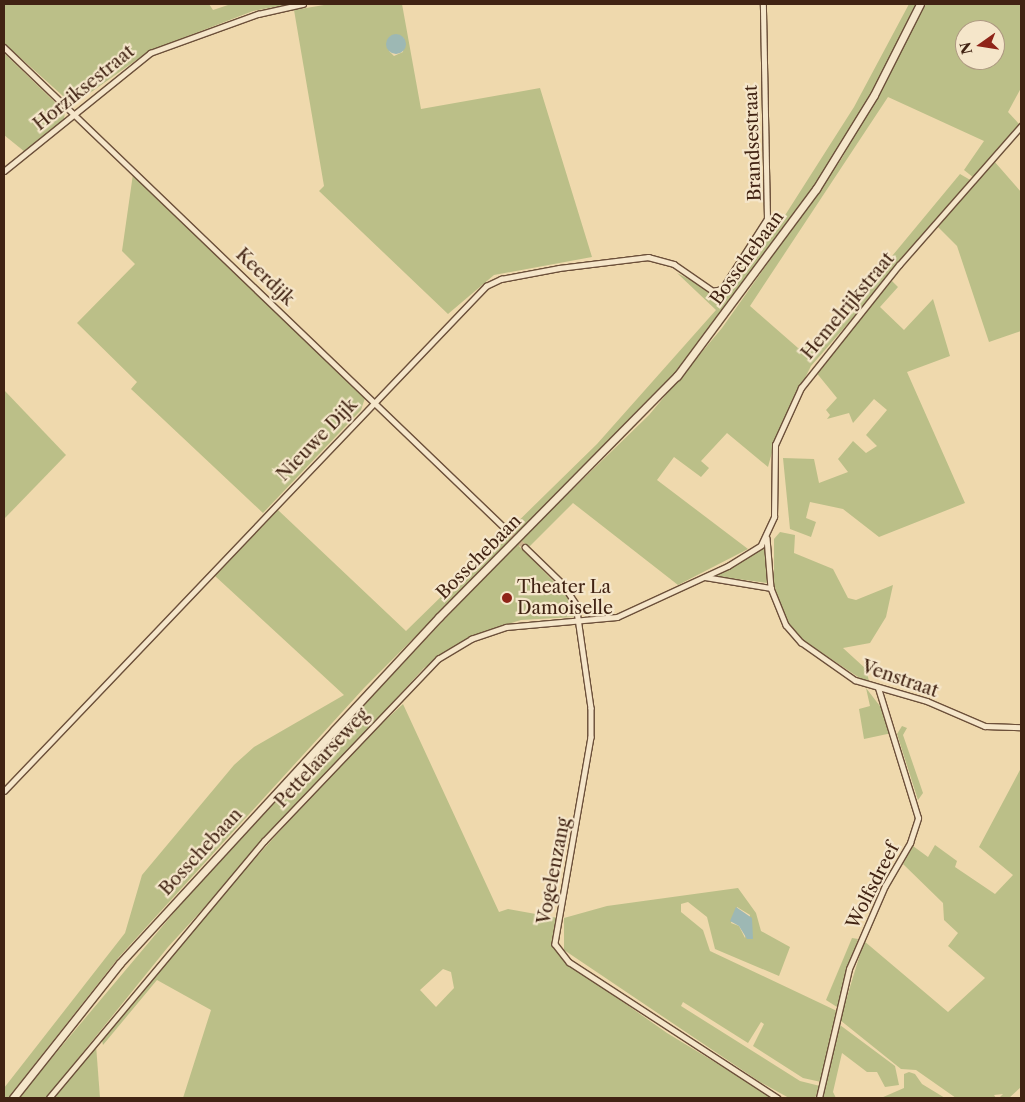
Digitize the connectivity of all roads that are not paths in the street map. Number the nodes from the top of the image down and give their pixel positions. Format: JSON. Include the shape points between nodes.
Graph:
{"nodes":[{"id":1,"x":303,"y":4,"type":"edge"},
{"id":2,"x":763,"y":4,"type":"edge"},
{"id":3,"x":920,"y":4,"type":"edge"},
{"id":4,"x":4,"y":47,"type":"edge"},
{"id":5,"x":72,"y":112,"type":"junction"},
{"id":6,"x":1021,"y":126,"type":"edge"},
{"id":7,"x":4,"y":171,"type":"edge"},
{"id":8,"x":713,"y":291,"type":"joint"},
{"id":9,"x":374,"y":401,"type":"junction"},
{"id":10,"x":506,"y":529,"type":"tunnel mouth"},
{"id":11,"x":767,"y":536,"type":"junction"},
{"id":12,"x":525,"y":547,"type":"tunnel mouth"},
{"id":13,"x":704,"y":577,"type":"junction"},
{"id":14,"x":771,"y":588,"type":"junction"},
{"id":15,"x":580,"y":623,"type":"junction"},
{"id":16,"x":878,"y":688,"type":"junction"},
{"id":17,"x":1021,"y":727,"type":"edge"},
{"id":18,"x":4,"y":790,"type":"edge"},
{"id":19,"x":13,"y":1098,"type":"edge"},
{"id":20,"x":49,"y":1098,"type":"edge"},
{"id":21,"x":778,"y":1098,"type":"edge"},
{"id":22,"x":819,"y":1098,"type":"edge"}],
"edges":[{"from":1,"to":5,"type":"street","name":"Horziksestraat","via":[[258,14],[150,53]]},
{"from":2,"to":8,"type":"street","name":"Brandsestraat","via":[[767,219],[722,289]]},
{"from":3,"to":19,"type":"main road","name":"Bosschebaan","via":[[874,95],[816,189],[677,376],[439,617],[287,782],[108,977]]},
{"from":4,"to":5,"type":"street","name":"Keerdijk"},
{"from":5,"to":7,"type":"street","name":"Horziksestraat"},
{"from":5,"to":9,"type":"street","name":"Keerdijk"},
{"from":6,"to":11,"type":"street","name":"Hemelrijkstraat","via":[[899,266],[801,388],[775,445],[774,517]]},
{"from":8,"to":9,"type":"street","name":"Nieuwe Dijk","via":[[674,264],[648,257],[501,279],[473,295]]},
{"from":9,"to":10,"type":"street","name":"Keerdijk"},
{"from":9,"to":18,"type":"street","name":"Nieuwe Dijk"},
{"from":11,"to":13,"type":"street","name":"Pettelaarseweg","via":[[754,550]]},
{"from":11,"to":14,"type":"street","name":"Venstraat"},
{"from":12,"to":15,"type":"street","via":[[570,593]]},
{"from":13,"to":14,"type":"street","via":[[762,583]]},
{"from":13,"to":15,"type":"street","name":"Pettelaarseweg","via":[[617,617]]},
{"from":14,"to":16,"type":"street","name":"Venstraat","via":[[786,625],[801,642],[855,680]]},
{"from":15,"to":20,"type":"street","name":"Pettelaarseweg","via":[[522,625],[487,633],[455,647],[423,671],[212,900]]},
{"from":15,"to":21,"type":"street","name":"Vogelenzang","via":[[591,737],[555,944],[569,962],[680,1039]]},
{"from":16,"to":17,"type":"street","name":"Venstraat","via":[[927,702],[985,726]]},
{"from":16,"to":22,"type":"street","name":"Wolfsdreef","via":[[918,818],[910,843],[885,886],[849,969]]}]}
